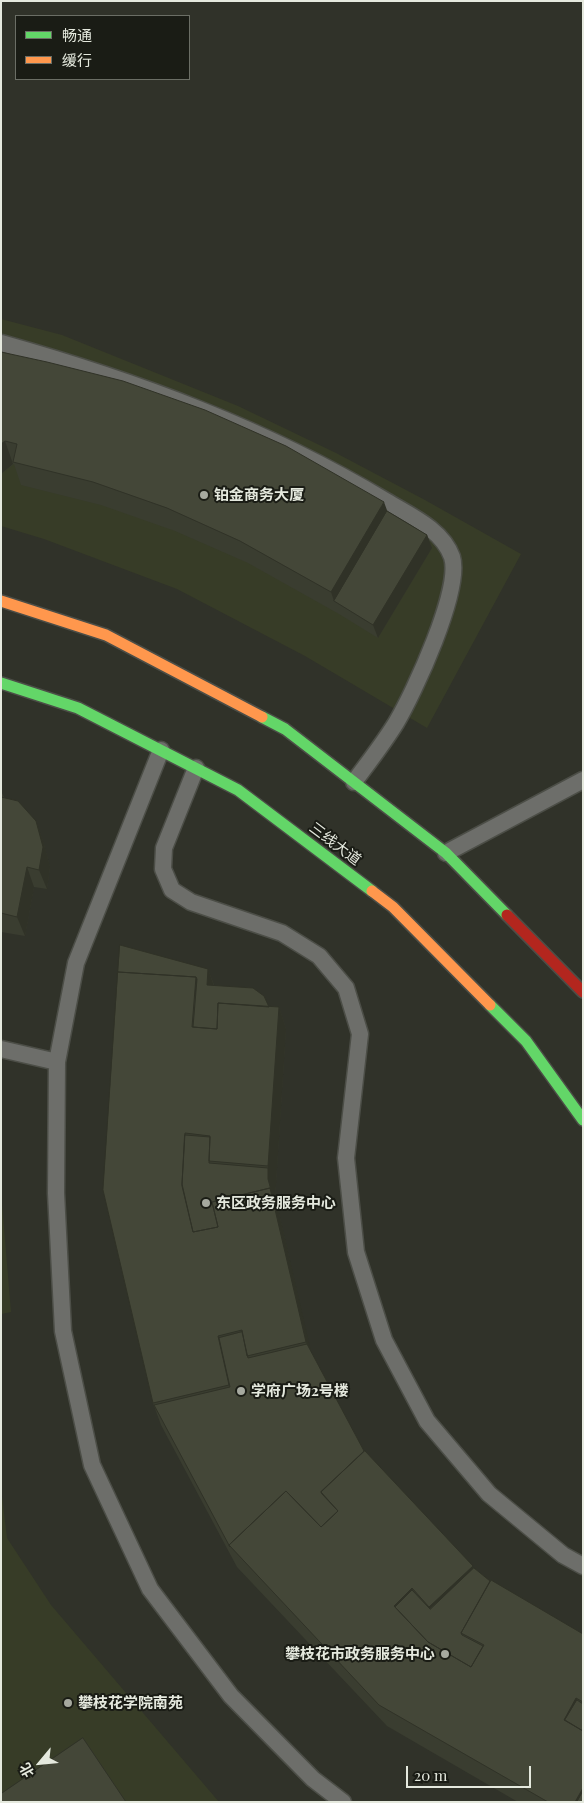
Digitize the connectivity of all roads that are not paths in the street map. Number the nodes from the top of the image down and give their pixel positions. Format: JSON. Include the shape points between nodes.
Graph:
{"nodes":[{"id":1,"x":1,"y":343,"type":"edge"},
{"id":2,"x":1,"y":601,"type":"edge"},
{"id":3,"x":1,"y":683,"type":"edge"},
{"id":4,"x":161,"y":750,"type":"junction"},
{"id":5,"x":196,"y":768,"type":"junction"},
{"id":6,"x":583,"y":780,"type":"edge"},
{"id":7,"x":354,"y":782,"type":"junction"},
{"id":8,"x":446,"y":853,"type":"junction"},
{"id":9,"x":583,"y":992,"type":"edge"},
{"id":10,"x":1,"y":1049,"type":"edge"},
{"id":11,"x":57,"y":1062,"type":"junction"},
{"id":12,"x":583,"y":1120,"type":"edge"},
{"id":13,"x":583,"y":1566,"type":"edge"},
{"id":14,"x":343,"y":1802,"type":"edge"}],
"edges":[{"from":1,"to":7,"type":"lane","via":[[116,378],[258,433],[360,486],[434,532],[444,543],[452,557],[454,576],[447,605],[412,693],[395,724]]},
{"from":2,"to":7,"type":"main road","via":[[106,635],[285,729]]},
{"from":3,"to":4,"type":"main road","name":"三线大道","via":[[78,708]]},
{"from":4,"to":5,"type":"main road","name":"三线大道"},
{"from":4,"to":11,"type":"lane","via":[[76,963]]},
{"from":5,"to":12,"type":"main road","name":"三线大道","via":[[238,790],[393,907],[526,1041]]},
{"from":5,"to":13,"type":"lane","via":[[164,848],[163,869],[172,890],[191,902],[282,933],[319,956],[346,988],[360,1034],[346,1158],[356,1252],[384,1340],[427,1421],[489,1494],[563,1555]]},
{"from":6,"to":8,"type":"lane"},
{"from":7,"to":8,"type":"main road"},
{"from":8,"to":9,"type":"main road"},
{"from":10,"to":11,"type":"lane"},
{"from":11,"to":14,"type":"lane","via":[[56,1193],[63,1331],[92,1465],[150,1589],[231,1696],[313,1779]]}]}
